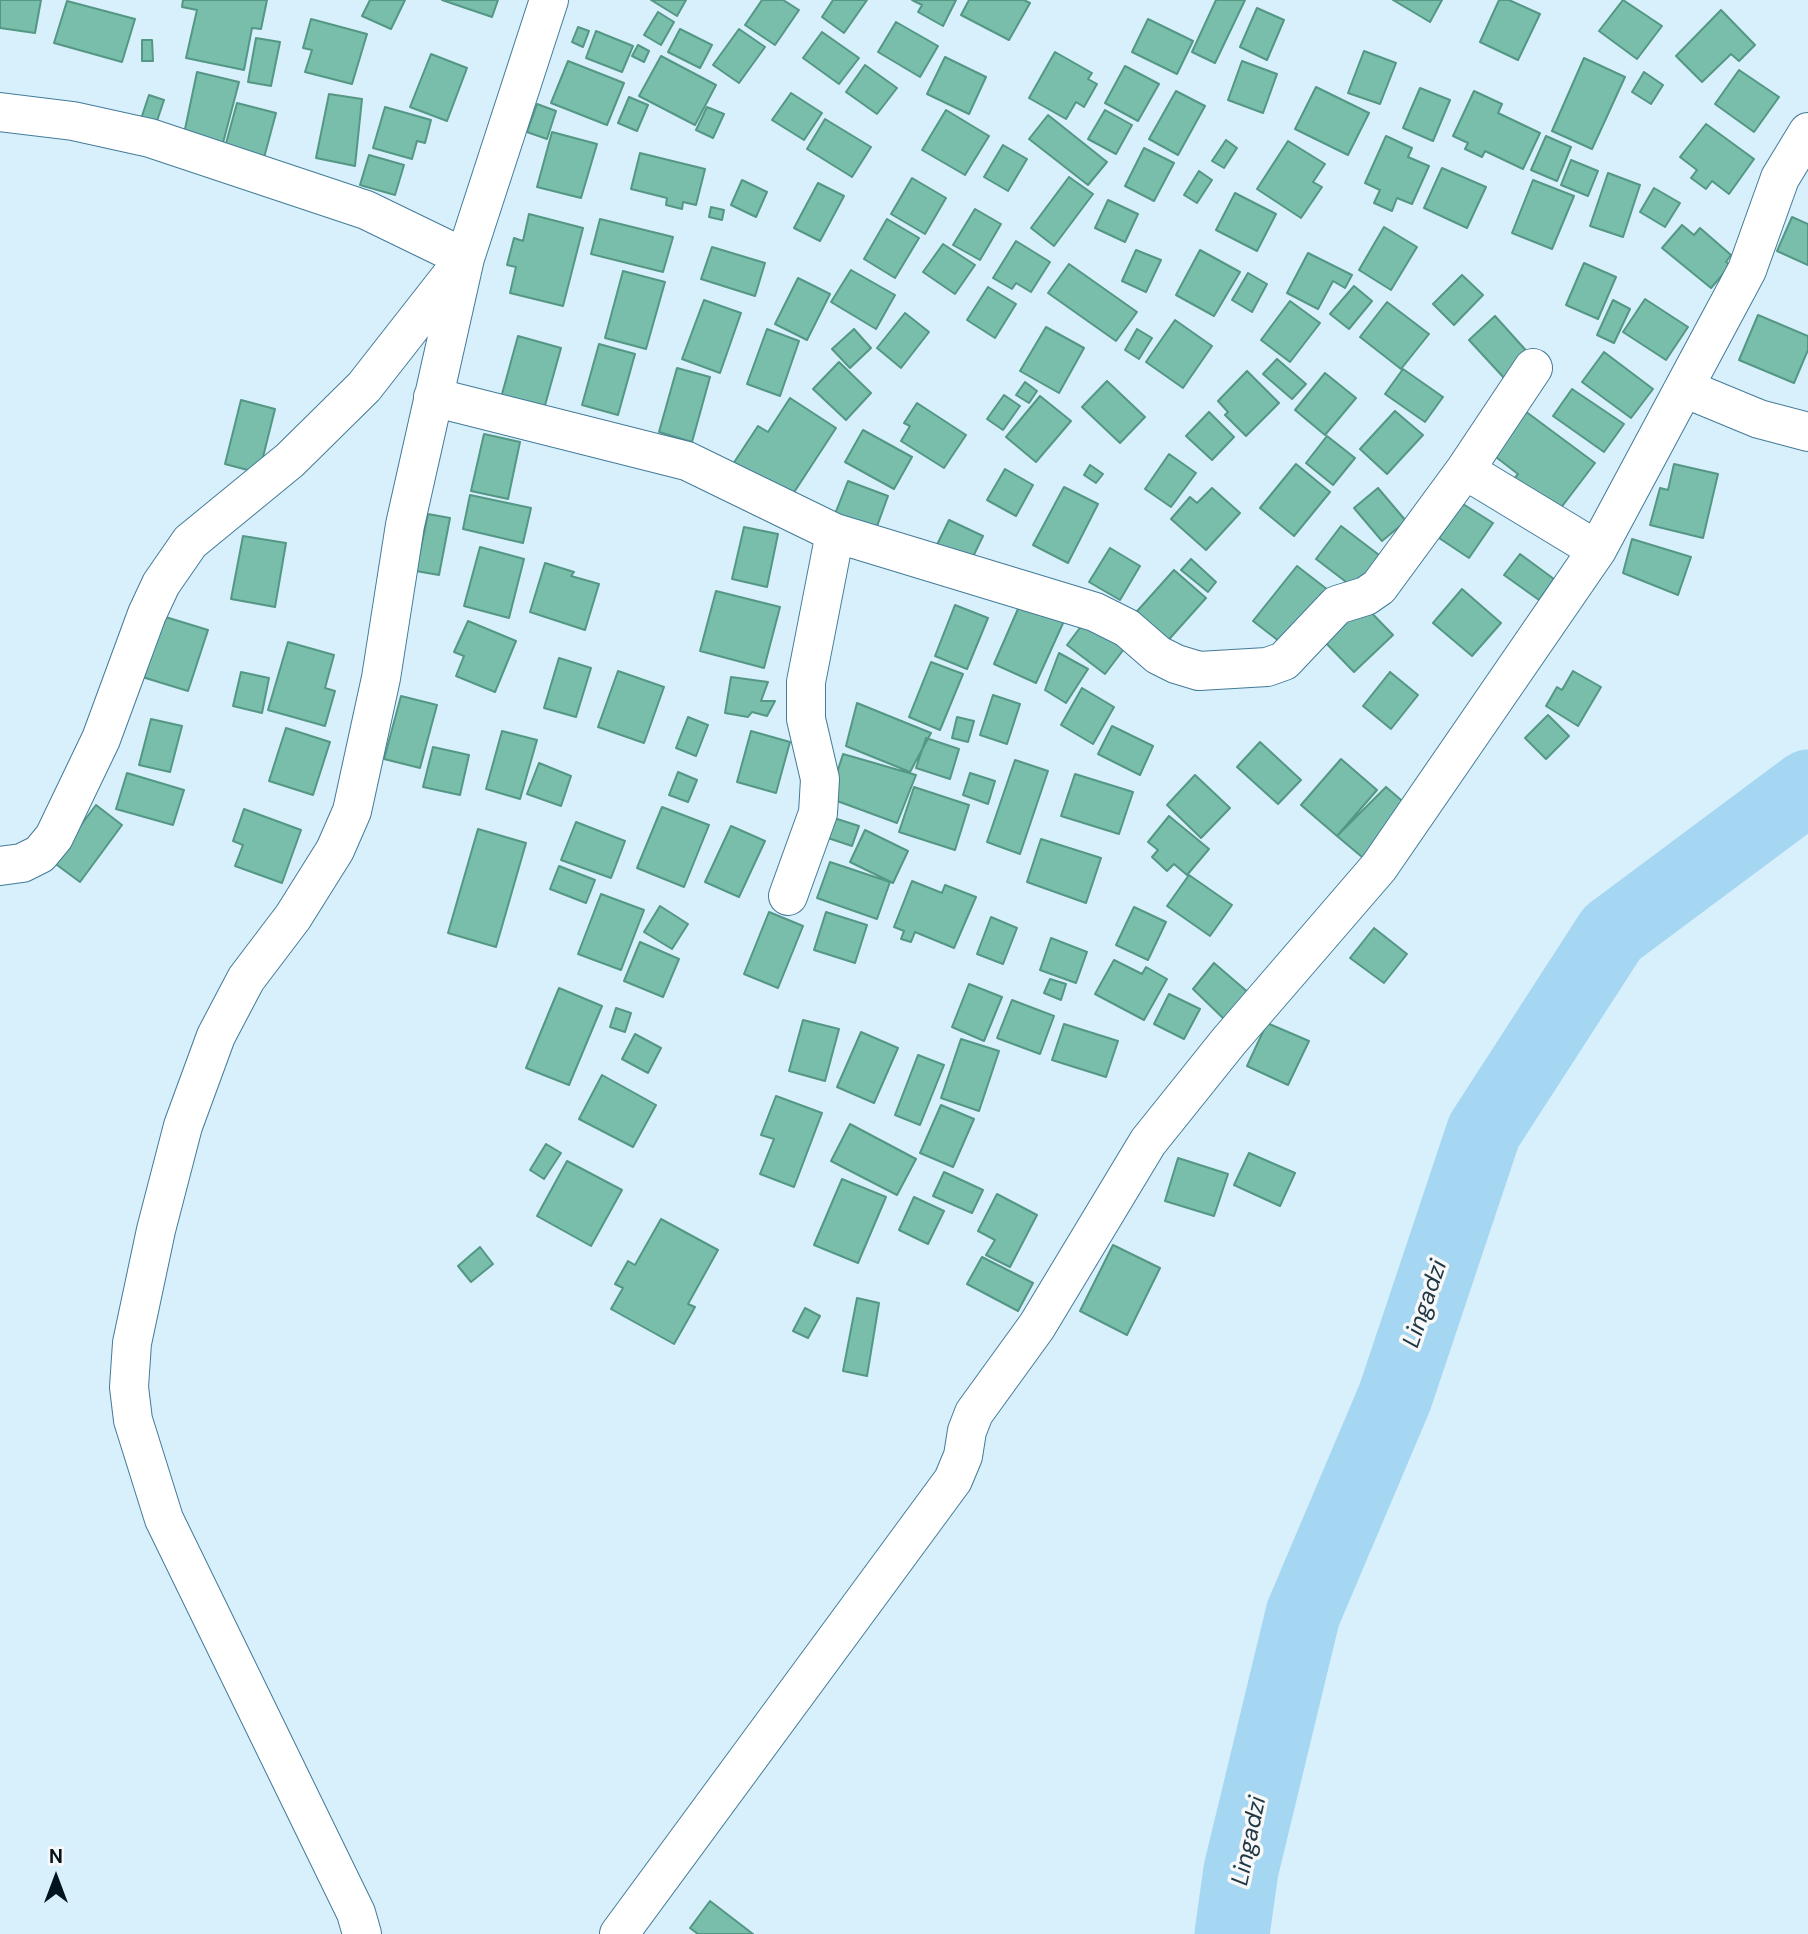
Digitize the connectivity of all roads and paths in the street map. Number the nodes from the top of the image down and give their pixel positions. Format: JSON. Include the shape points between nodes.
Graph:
{"nodes":[{"id":1,"x":548,"y":0,"type":"edge"},
{"id":2,"x":0,"y":112,"type":"edge"},
{"id":3,"x":1808,"y":132,"type":"edge"},
{"id":4,"x":465,"y":258,"type":"junction"},
{"id":5,"x":1533,"y":368,"type":"dead end"},
{"id":6,"x":1684,"y":388,"type":"junction"},
{"id":7,"x":433,"y":397,"type":"junction"},
{"id":8,"x":1808,"y":432,"type":"edge"},
{"id":9,"x":1465,"y":470,"type":"junction"},
{"id":10,"x":835,"y":533,"type":"junction"},
{"id":11,"x":1597,"y":550,"type":"junction"},
{"id":12,"x":0,"y":866,"type":"edge"},
{"id":13,"x":789,"y":896,"type":"dead end"},
{"id":14,"x":362,"y":1934,"type":"edge"},
{"id":15,"x":619,"y":1934,"type":"edge"}],
"edges":[{"from":1,"to":4,"type":"street"},
{"from":2,"to":4,"type":"street","via":[[73,121],[150,138],[366,210]]},
{"from":3,"to":6,"type":"street","via":[[1780,178],[1747,270]]},
{"from":4,"to":7,"type":"street"},
{"from":4,"to":12,"type":"street","via":[[364,387],[290,460],[190,542],[147,614],[101,739],[54,836],[40,854]]},
{"from":5,"to":9,"type":"street"},
{"from":6,"to":8,"type":"street","via":[[1759,419]]},
{"from":6,"to":11,"type":"street"},
{"from":7,"to":10,"type":"street","via":[[687,461]]},
{"from":7,"to":14,"type":"street","via":[[352,811],[335,850],[246,979],[216,1036],[183,1126],[156,1230],[132,1343],[129,1388],[133,1420],[164,1519],[356,1913]]},
{"from":9,"to":10,"type":"street","via":[[1379,587],[1337,605],[1284,661],[1267,667],[1199,671],[1176,664],[1095,611]]},
{"from":9,"to":11,"type":"street"},
{"from":10,"to":13,"type":"street","via":[[806,682],[806,719],[820,779],[818,813]]},
{"from":11,"to":15,"type":"street","via":[[1379,867],[1148,1142],[1037,1325],[974,1413],[953,1480]]}]}
